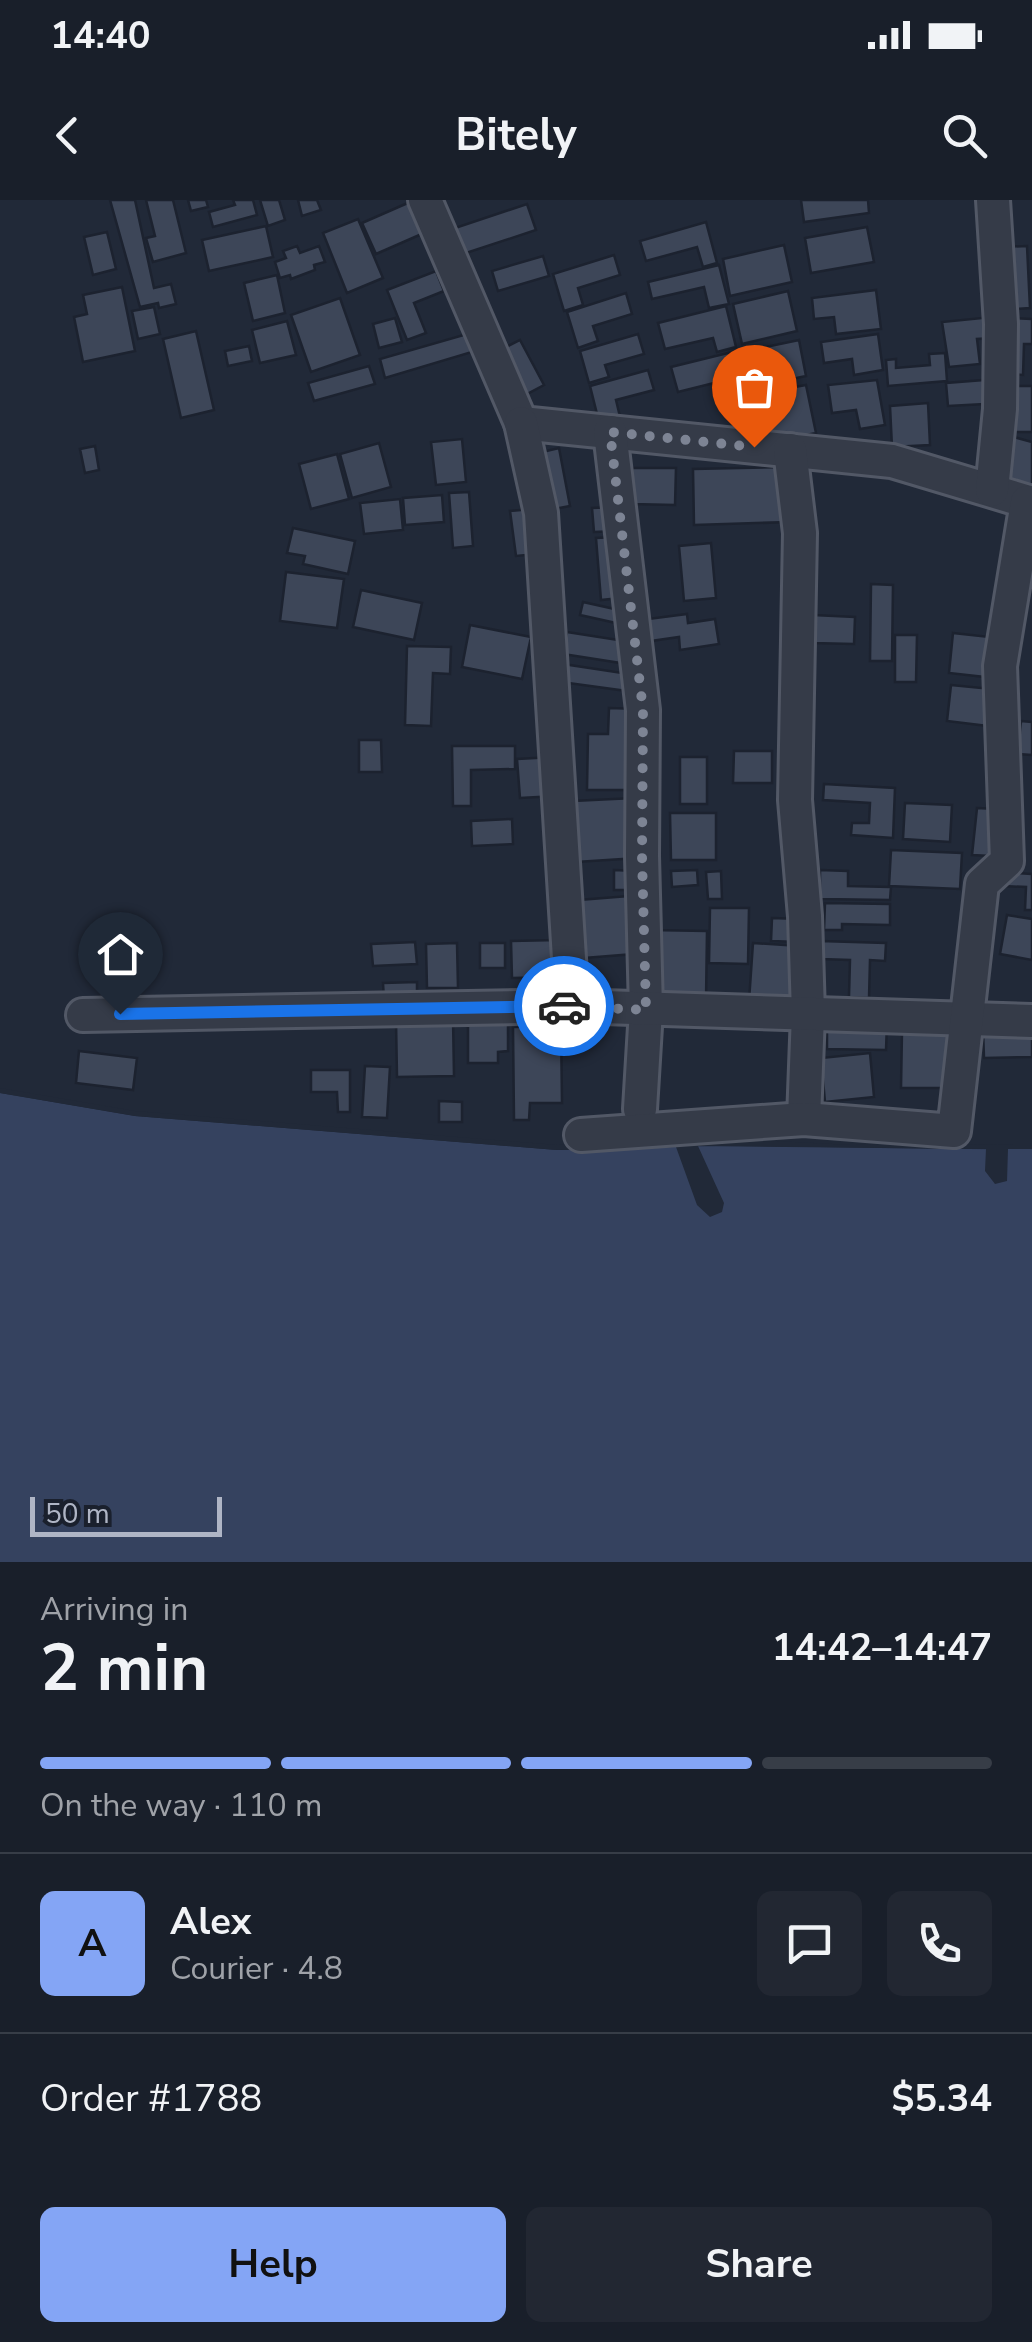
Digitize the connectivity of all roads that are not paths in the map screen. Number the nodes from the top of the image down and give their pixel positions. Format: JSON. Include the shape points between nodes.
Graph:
{"nodes":[{"id":1,"x":425,"y":200,"type":"edge"},
{"id":2,"x":993,"y":200,"type":"edge"},
{"id":3,"x":521,"y":423,"type":"junction"},
{"id":4,"x":610,"y":432,"type":"junction"},
{"id":5,"x":790,"y":450,"type":"junction"},
{"id":6,"x":992,"y":490,"type":"junction"},
{"id":7,"x":1030,"y":503,"type":"edge"},
{"id":8,"x":572,"y":1006,"type":"junction"},
{"id":9,"x":646,"y":1010,"type":"junction"},
{"id":10,"x":83,"y":1014,"type":"dead end"},
{"id":11,"x":808,"y":1014,"type":"junction"},
{"id":12,"x":968,"y":1017,"type":"junction"},
{"id":13,"x":1032,"y":1021,"type":"edge"},
{"id":14,"x":640,"y":1109,"type":"dead end"},
{"id":15,"x":804,"y":1119,"type":"junction"},
{"id":16,"x":581,"y":1136,"type":"dead end"}],
"edges":[{"from":1,"to":3,"type":"street"},
{"from":2,"to":6,"type":"street","via":[[1001,324]]},
{"from":3,"to":4,"type":"street"},
{"from":3,"to":8,"type":"street","via":[[542,513]]},
{"from":4,"to":5,"type":"street"},
{"from":4,"to":9,"type":"street","via":[[643,710]]},
{"from":5,"to":6,"type":"street","via":[[892,461]]},
{"from":5,"to":11,"type":"street","via":[[800,533],[796,800]]},
{"from":6,"to":7,"type":"street"},
{"from":7,"to":12,"type":"street","via":[[1000,666],[1008,860],[982,884]]},
{"from":8,"to":9,"type":"street"},
{"from":8,"to":10,"type":"street"},
{"from":9,"to":11,"type":"street"},
{"from":9,"to":14,"type":"street"},
{"from":11,"to":12,"type":"street"},
{"from":11,"to":15,"type":"street"},
{"from":12,"to":13,"type":"street"},
{"from":12,"to":15,"type":"street","via":[[954,1131]]},
{"from":15,"to":16,"type":"street"}]}
